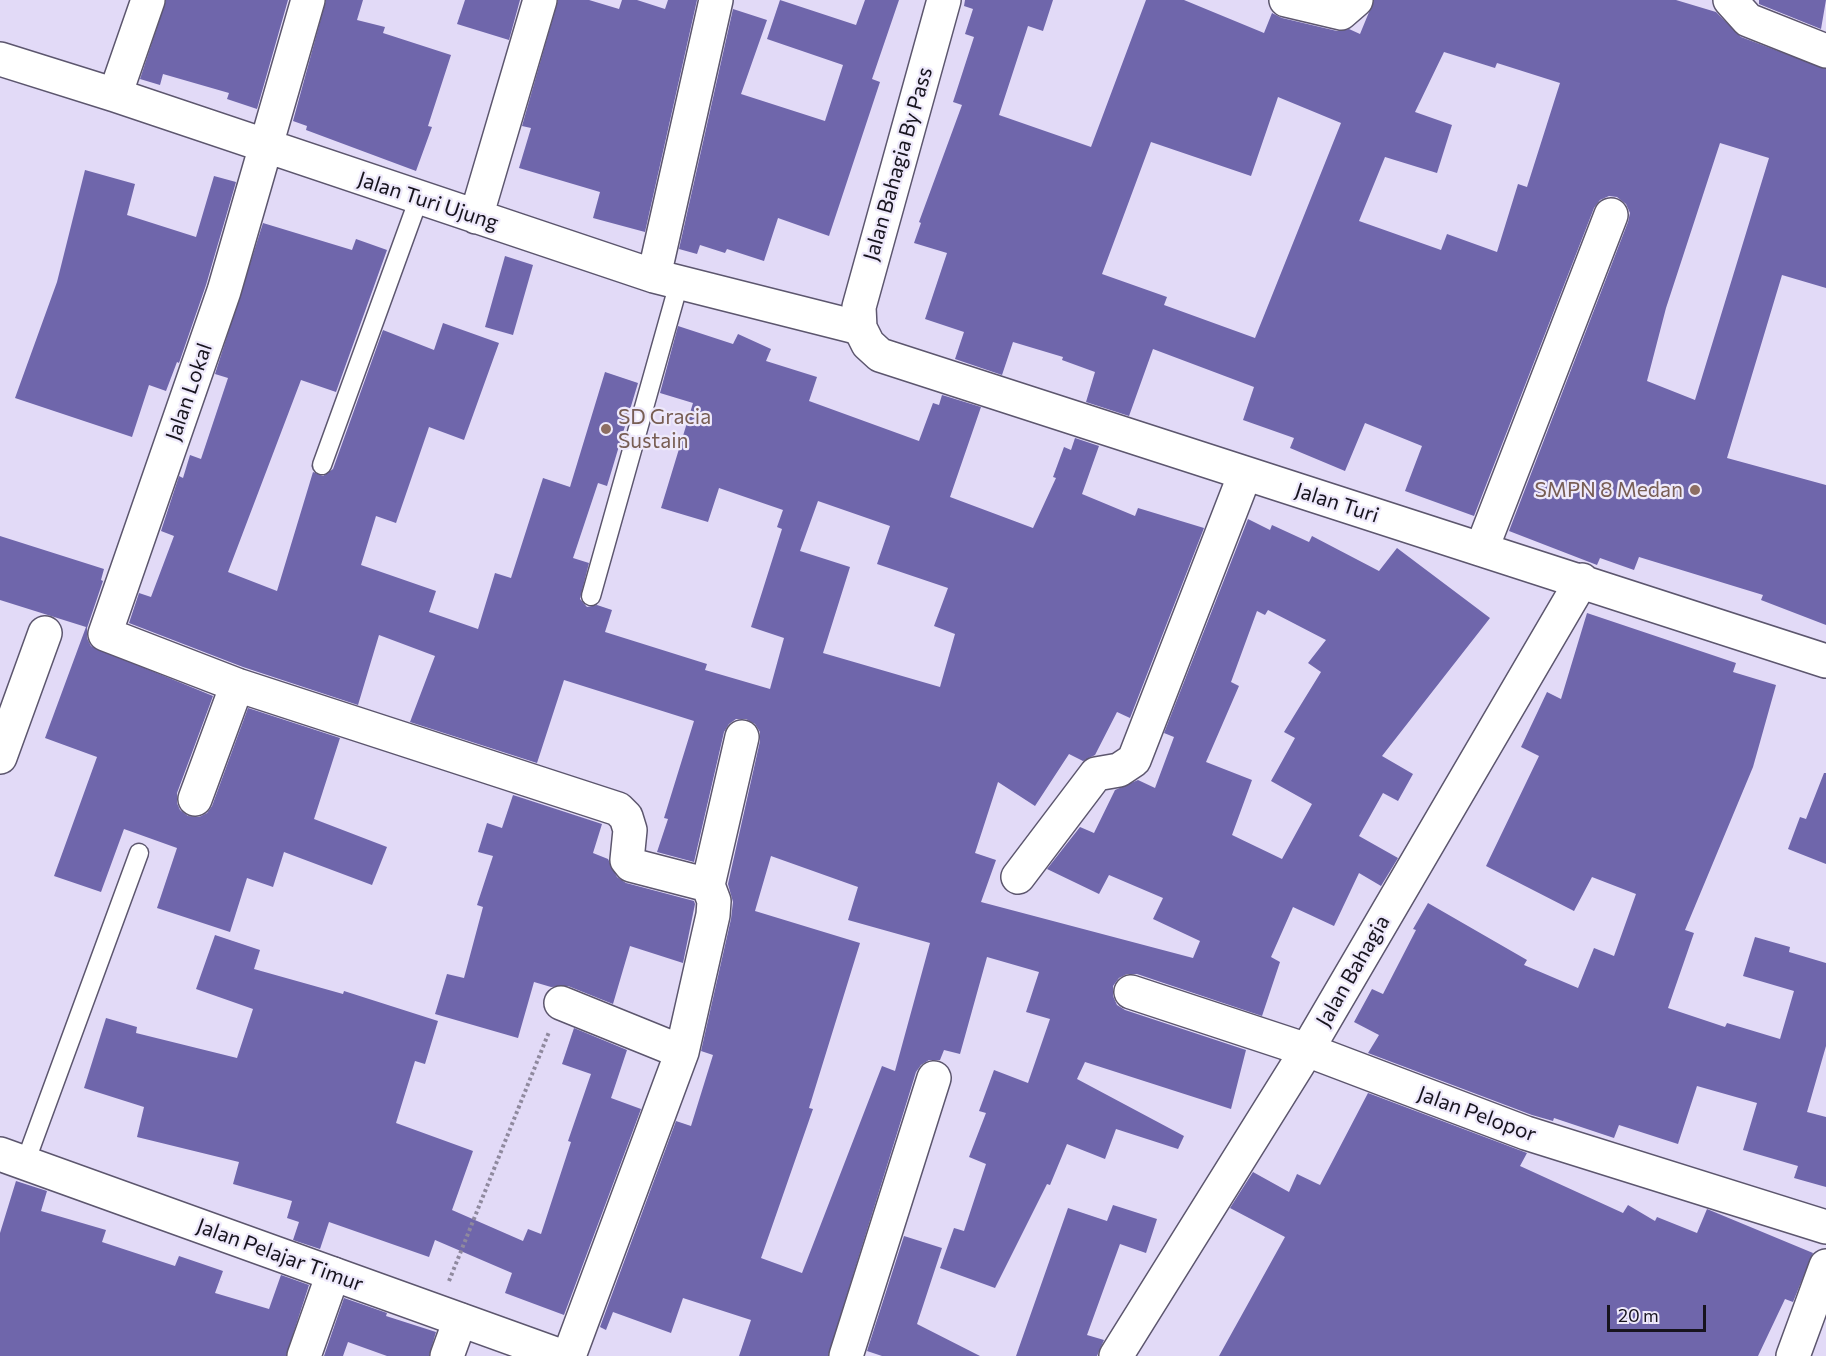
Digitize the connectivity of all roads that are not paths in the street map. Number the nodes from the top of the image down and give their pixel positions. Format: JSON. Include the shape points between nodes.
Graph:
{"nodes":[{"id":1,"x":148,"y":0,"type":"edge"},
{"id":2,"x":308,"y":0,"type":"edge"},
{"id":3,"x":540,"y":0,"type":"edge"},
{"id":4,"x":716,"y":0,"type":"edge"},
{"id":5,"x":944,"y":0,"type":"edge"},
{"id":6,"x":1286,"y":0,"type":"edge"},
{"id":7,"x":1356,"y":0,"type":"edge"},
{"id":8,"x":1730,"y":0,"type":"edge"},
{"id":9,"x":1826,"y":51,"type":"edge"},
{"id":10,"x":0,"y":59,"type":"edge"},
{"id":11,"x":115,"y":95,"type":"junction"},
{"id":12,"x":266,"y":147,"type":"junction"},
{"id":13,"x":419,"y":198,"type":"junction"},
{"id":14,"x":1611,"y":216,"type":"dead end"},
{"id":15,"x":476,"y":217,"type":"junction"},
{"id":16,"x":666,"y":280,"type":"junction"},
{"id":17,"x":860,"y":328,"type":"junction"},
{"id":18,"x":322,"y":465,"type":"dead end"},
{"id":19,"x":1245,"y":474,"type":"junction"},
{"id":20,"x":1482,"y":548,"type":"junction"},
{"id":21,"x":1582,"y":580,"type":"junction"},
{"id":22,"x":591,"y":596,"type":"dead end"},
{"id":23,"x":45,"y":633,"type":"dead end"},
{"id":24,"x":1826,"y":661,"type":"edge"},
{"id":25,"x":237,"y":685,"type":"junction"},
{"id":26,"x":742,"y":737,"type":"dead end"},
{"id":27,"x":0,"y":758,"type":"edge"},
{"id":28,"x":195,"y":800,"type":"dead end"},
{"id":29,"x":139,"y":853,"type":"dead end"},
{"id":30,"x":1018,"y":878,"type":"dead end"},
{"id":31,"x":708,"y":885,"type":"junction"},
{"id":32,"x":1131,"y":992,"type":"dead end"},
{"id":33,"x":561,"y":1003,"type":"road end"},
{"id":34,"x":1307,"y":1050,"type":"junction"},
{"id":35,"x":682,"y":1052,"type":"junction"},
{"id":36,"x":934,"y":1078,"type":"dead end"},
{"id":37,"x":13,"y":1159,"type":"edge"},
{"id":38,"x":1826,"y":1227,"type":"edge"},
{"id":39,"x":1826,"y":1266,"type":"edge"},
{"id":40,"x":333,"y":1274,"type":"junction"},
{"id":41,"x":448,"y":1316,"type":"junction"},
{"id":42,"x":304,"y":1356,"type":"edge"},
{"id":43,"x":447,"y":1356,"type":"edge"},
{"id":44,"x":561,"y":1356,"type":"edge"},
{"id":45,"x":568,"y":1356,"type":"edge"},
{"id":46,"x":846,"y":1356,"type":"edge"},
{"id":47,"x":1116,"y":1356,"type":"edge"},
{"id":48,"x":1793,"y":1356,"type":"edge"}],
"edges":[{"from":1,"to":11,"type":"street"},
{"from":2,"to":12,"type":"street","name":"Jalan Lokal"},
{"from":3,"to":15,"type":"street"},
{"from":4,"to":16,"type":"street"},
{"from":5,"to":17,"type":"street","name":"Jalan Bahagia By Pass","via":[[859,307]]},
{"from":6,"to":7,"type":"street","via":[[1341,13]]},
{"from":8,"to":9,"type":"street","via":[[1748,20]]},
{"from":10,"to":11,"type":"street","name":"Jalan Turi Ujung"},
{"from":11,"to":12,"type":"street","name":"Jalan Turi Ujung"},
{"from":12,"to":13,"type":"street","name":"Jalan Turi Ujung"},
{"from":12,"to":25,"type":"street","name":"Jalan Lokal","via":[[224,291],[105,634]]},
{"from":13,"to":15,"type":"street","name":"Jalan Turi Ujung"},
{"from":13,"to":18,"type":"lane"},
{"from":14,"to":20,"type":"street"},
{"from":15,"to":16,"type":"street","name":"Jalan Turi Ujung"},
{"from":16,"to":17,"type":"street","name":"Jalan Turi Ujung"},
{"from":16,"to":22,"type":"lane"},
{"from":17,"to":19,"type":"street","name":"Jalan Turi","via":[[868,344],[892,361]]},
{"from":19,"to":20,"type":"street","name":"Jalan Turi"},
{"from":19,"to":30,"type":"street","via":[[1134,760],[1119,770],[1096,774]]},
{"from":20,"to":21,"type":"street","name":"Jalan Turi"},
{"from":21,"to":24,"type":"street","name":"Jalan Turi"},
{"from":21,"to":34,"type":"street","name":"Jalan Bahagia"},
{"from":23,"to":27,"type":"street"},
{"from":25,"to":28,"type":"street"},
{"from":25,"to":31,"type":"street","via":[[618,809],[630,830],[627,860],[631,865]]},
{"from":26,"to":31,"type":"street"},
{"from":29,"to":37,"type":"lane"},
{"from":31,"to":35,"type":"street","via":[[714,901],[713,915]]},
{"from":32,"to":34,"type":"street","name":"Jalan Pelopor"},
{"from":33,"to":35,"type":"street"},
{"from":34,"to":38,"type":"street","name":"Jalan Pelopor","via":[[1526,1133]]},
{"from":34,"to":47,"type":"street","name":"Jalan Bahagia"},
{"from":35,"to":45,"type":"street"},
{"from":36,"to":46,"type":"street"},
{"from":37,"to":40,"type":"street","name":"Jalan Pelajar Timur"},
{"from":39,"to":48,"type":"street"},
{"from":40,"to":41,"type":"street","name":"Jalan Pelajar Timur"},
{"from":40,"to":42,"type":"street"},
{"from":41,"to":43,"type":"street"},
{"from":41,"to":44,"type":"street","name":"Jalan Pelajar Timur"}]}
